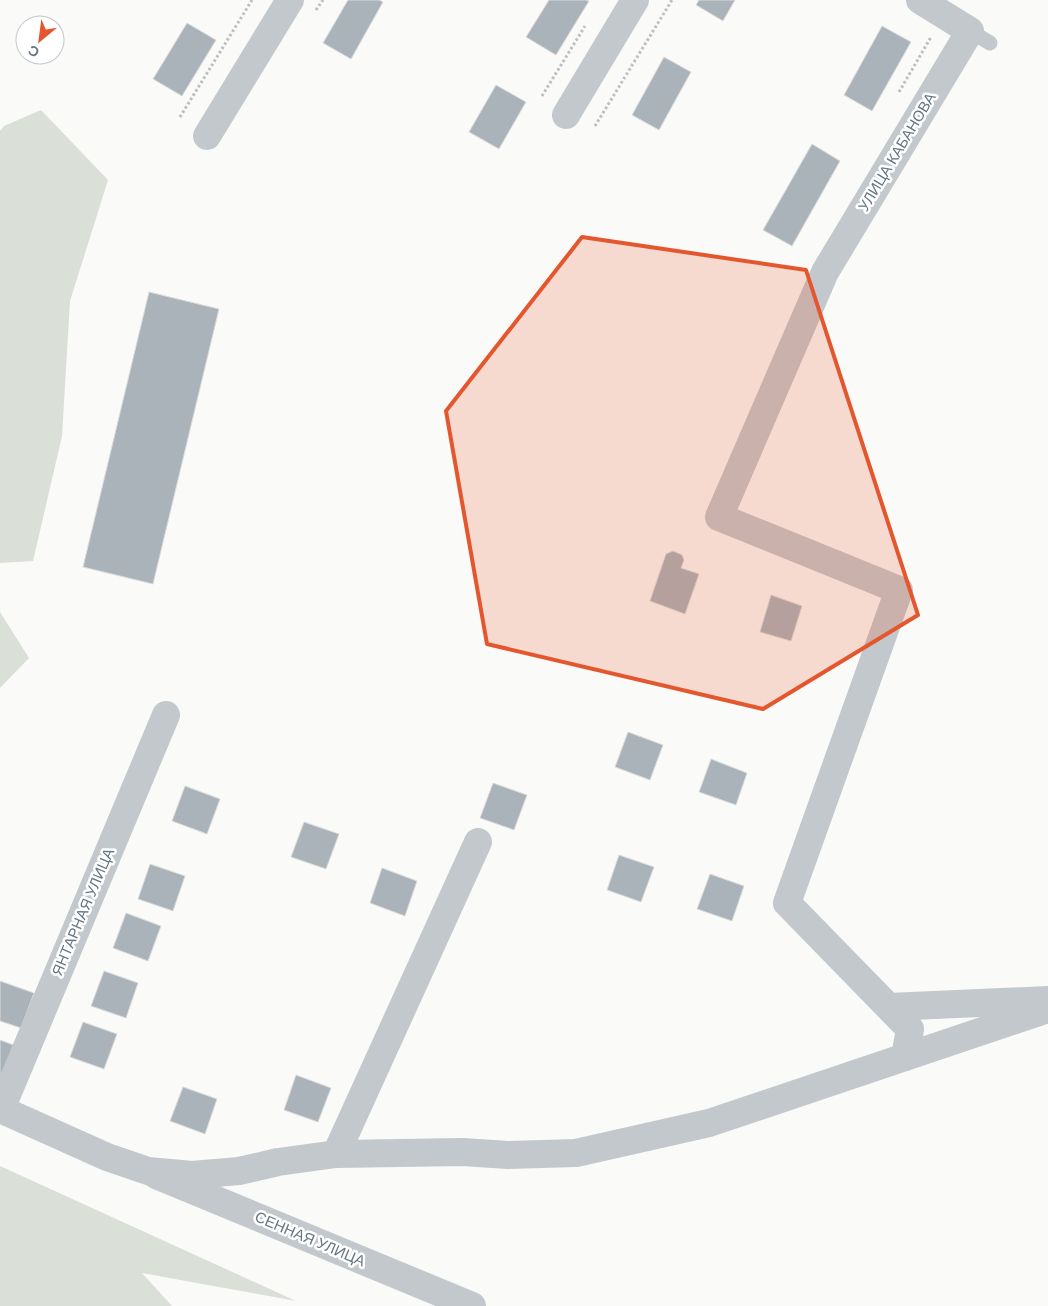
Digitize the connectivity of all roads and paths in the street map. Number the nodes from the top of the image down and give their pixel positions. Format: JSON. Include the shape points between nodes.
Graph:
{"nodes":[{"id":1,"x":252,"y":0,"type":"edge"},
{"id":2,"x":290,"y":0,"type":"edge"},
{"id":3,"x":635,"y":0,"type":"edge"},
{"id":4,"x":672,"y":0,"type":"edge"},
{"id":5,"x":920,"y":0,"type":"edge"},
{"id":6,"x":586,"y":24,"type":"dead end"},
{"id":7,"x":542,"y":96,"type":"dead end"},
{"id":8,"x":566,"y":115,"type":"dead end"},
{"id":9,"x":180,"y":117,"type":"dead end"},
{"id":10,"x":595,"y":126,"type":"dead end"},
{"id":11,"x":207,"y":136,"type":"dead end"},
{"id":12,"x":166,"y":716,"type":"dead end"},
{"id":13,"x":478,"y":842,"type":"dead end"},
{"id":14,"x":1048,"y":1000,"type":"edge"},
{"id":15,"x":889,"y":1007,"type":"junction"},
{"id":16,"x":1048,"y":1009,"type":"edge"},
{"id":17,"x":904,"y":1058,"type":"junction"},
{"id":18,"x":0,"y":1109,"type":"edge"},
{"id":19,"x":336,"y":1154,"type":"junction"},
{"id":20,"x":148,"y":1171,"type":"junction"},
{"id":21,"x":472,"y":1306,"type":"edge"}],
"edges":[{"from":1,"to":9,"type":"path"},
{"from":2,"to":11,"type":"street"},
{"from":3,"to":8,"type":"street"},
{"from":4,"to":10,"type":"path"},
{"from":5,"to":15,"type":"street","name":"УЛИЦА КАБАНОВА","via":[[980,37],[825,272],[719,517],[899,590],[786,903]]},
{"from":6,"to":7,"type":"path"},
{"from":12,"to":18,"type":"street","name":"ЯНТАРНАЯ УЛИЦА"},
{"from":13,"to":19,"type":"street"},
{"from":14,"to":15,"type":"street"},
{"from":15,"to":17,"type":"street","via":[[910,1029]]},
{"from":16,"to":17,"type":"street"},
{"from":17,"to":19,"type":"street","via":[[709,1123],[576,1153]]},
{"from":18,"to":20,"type":"street","via":[[107,1157]]},
{"from":19,"to":20,"type":"street","via":[[239,1171],[192,1175]]},
{"from":20,"to":21,"type":"street","name":"СЕННАЯ УЛИЦА"}]}
